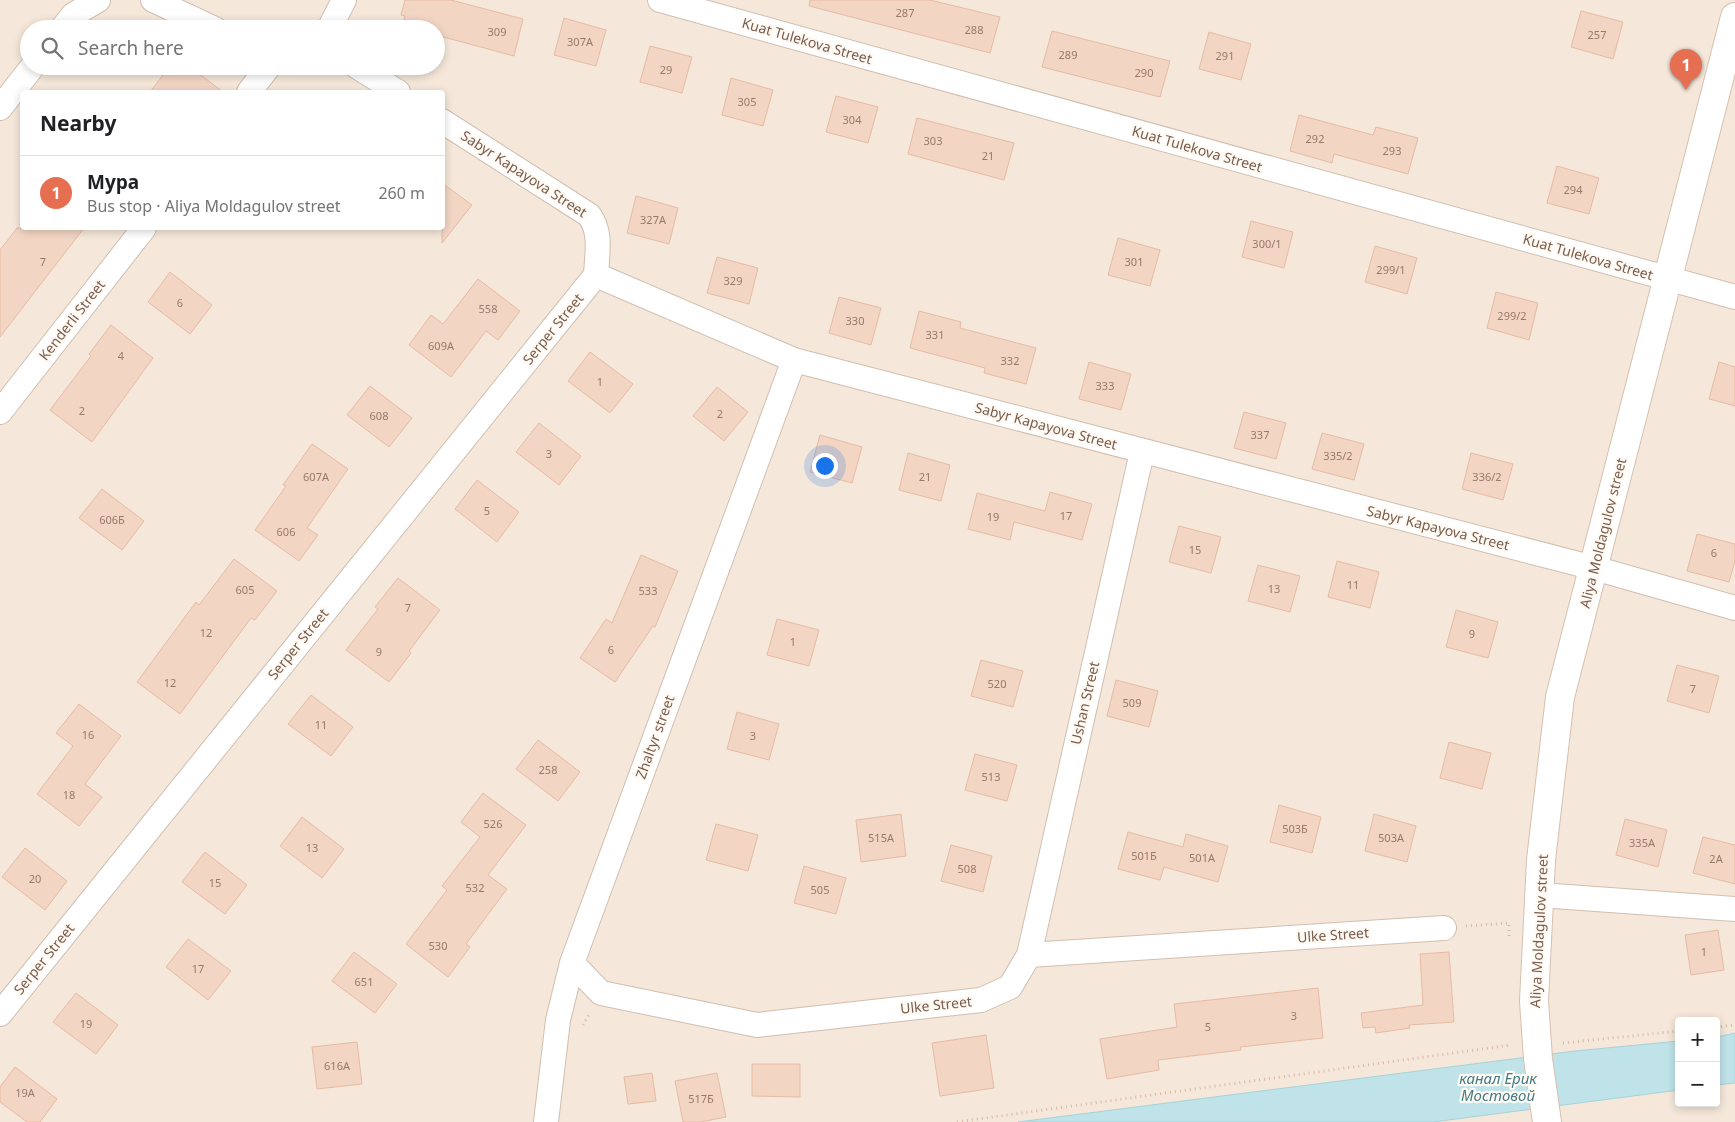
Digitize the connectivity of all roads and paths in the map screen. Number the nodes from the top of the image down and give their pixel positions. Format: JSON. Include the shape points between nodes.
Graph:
{"nodes":[{"id":1,"x":98,"y":0,"type":"edge"},
{"id":2,"x":154,"y":0,"type":"edge"},
{"id":3,"x":344,"y":0,"type":"edge"},
{"id":4,"x":660,"y":0,"type":"edge"},
{"id":5,"x":1735,"y":17,"type":"edge"},
{"id":6,"x":69,"y":20,"type":"edge"},
{"id":7,"x":196,"y":20,"type":"edge"},
{"id":8,"x":334,"y":20,"type":"edge"},
{"id":9,"x":26,"y":75,"type":"edge"},
{"id":10,"x":262,"y":75,"type":"edge"},
{"id":11,"x":371,"y":75,"type":"edge"},
{"id":12,"x":251,"y":90,"type":"edge"},
{"id":13,"x":395,"y":90,"type":"edge"},
{"id":14,"x":0,"y":108,"type":"edge"},
{"id":15,"x":445,"y":123,"type":"edge"},
{"id":16,"x":142,"y":230,"type":"edge"},
{"id":17,"x":596,"y":275,"type":"junction"},
{"id":18,"x":1668,"y":280,"type":"junction"},
{"id":19,"x":1735,"y":297,"type":"edge"},
{"id":20,"x":794,"y":360,"type":"junction"},
{"id":21,"x":0,"y":412,"type":"edge"},
{"id":22,"x":1142,"y":452,"type":"junction"},
{"id":23,"x":1594,"y":568,"type":"junction"},
{"id":24,"x":1735,"y":608,"type":"edge"},
{"id":25,"x":1540,"y":895,"type":"junction"},
{"id":26,"x":1735,"y":909,"type":"edge"},
{"id":27,"x":1444,"y":928,"type":"joint"},
{"id":28,"x":1509,"y":942,"type":"dead end"},
{"id":29,"x":1029,"y":955,"type":"junction"},
{"id":30,"x":572,"y":963,"type":"junction"},
{"id":31,"x":0,"y":1014,"type":"edge"},
{"id":32,"x":1735,"y":1025,"type":"edge"},
{"id":33,"x":1720,"y":1027,"type":"edge"},
{"id":34,"x":1675,"y":1031,"type":"edge"},
{"id":35,"x":1512,"y":1035,"type":"dead end"},
{"id":36,"x":1512,"y":1045,"type":"junction"},
{"id":37,"x":1563,"y":1048,"type":"dead end"},
{"id":38,"x":1526,"y":1056,"type":"junction"},
{"id":39,"x":546,"y":1122,"type":"edge"},
{"id":40,"x":957,"y":1122,"type":"edge"},
{"id":41,"x":1547,"y":1122,"type":"edge"}],
"edges":[{"from":1,"to":6,"type":"street"},
{"from":2,"to":7,"type":"street"},
{"from":3,"to":8,"type":"street"},
{"from":4,"to":18,"type":"street","name":"Kuat Tulekova Street"},
{"from":5,"to":18,"type":"main road","name":"Aliya Moldagulov street"},
{"from":9,"to":14,"type":"street"},
{"from":10,"to":12,"type":"street"},
{"from":11,"to":13,"type":"street"},
{"from":15,"to":17,"type":"street","name":"Sabyr Kapayova Street","via":[[589,215],[596,224],[598,236]]},
{"from":16,"to":21,"type":"street","name":"Kenderli Street"},
{"from":17,"to":20,"type":"street","name":"Sabyr Kapayova Street"},
{"from":17,"to":31,"type":"street","name":"Serper Street"},
{"from":18,"to":19,"type":"street","name":"Kuat Tulekova Street"},
{"from":18,"to":23,"type":"main road","name":"Aliya Moldagulov street"},
{"from":20,"to":22,"type":"street","name":"Sabyr Kapayova Street"},
{"from":20,"to":30,"type":"street","name":"Zhaltyr street"},
{"from":22,"to":23,"type":"street","name":"Sabyr Kapayova Street"},
{"from":22,"to":29,"type":"street","name":"Ushan Street"},
{"from":23,"to":24,"type":"street","name":"Sabyr Kapayova Street"},
{"from":23,"to":25,"type":"main road","name":"Aliya Moldagulov street","via":[[1560,697],[1541,860]]},
{"from":25,"to":26,"type":"street"},
{"from":25,"to":38,"type":"main road","name":"Aliya Moldagulov street","via":[[1534,1001]]},
{"from":27,"to":28,"type":"path","via":[[1509,924]]},
{"from":27,"to":29,"type":"street","name":"Ulke Street"},
{"from":29,"to":30,"type":"street","name":"Ulke Street","via":[[1010,987],[981,1000],[757,1025],[601,993]]},
{"from":30,"to":39,"type":"street","name":"Zhaltyr street","via":[[558,1020]]},
{"from":32,"to":33,"type":"path"},
{"from":34,"to":37,"type":"path","via":[[1563,1043]]},
{"from":35,"to":36,"type":"path"},
{"from":36,"to":38,"type":"path"},
{"from":36,"to":40,"type":"path"},
{"from":38,"to":41,"type":"main road","name":"Aliya Moldagulov street"}]}
